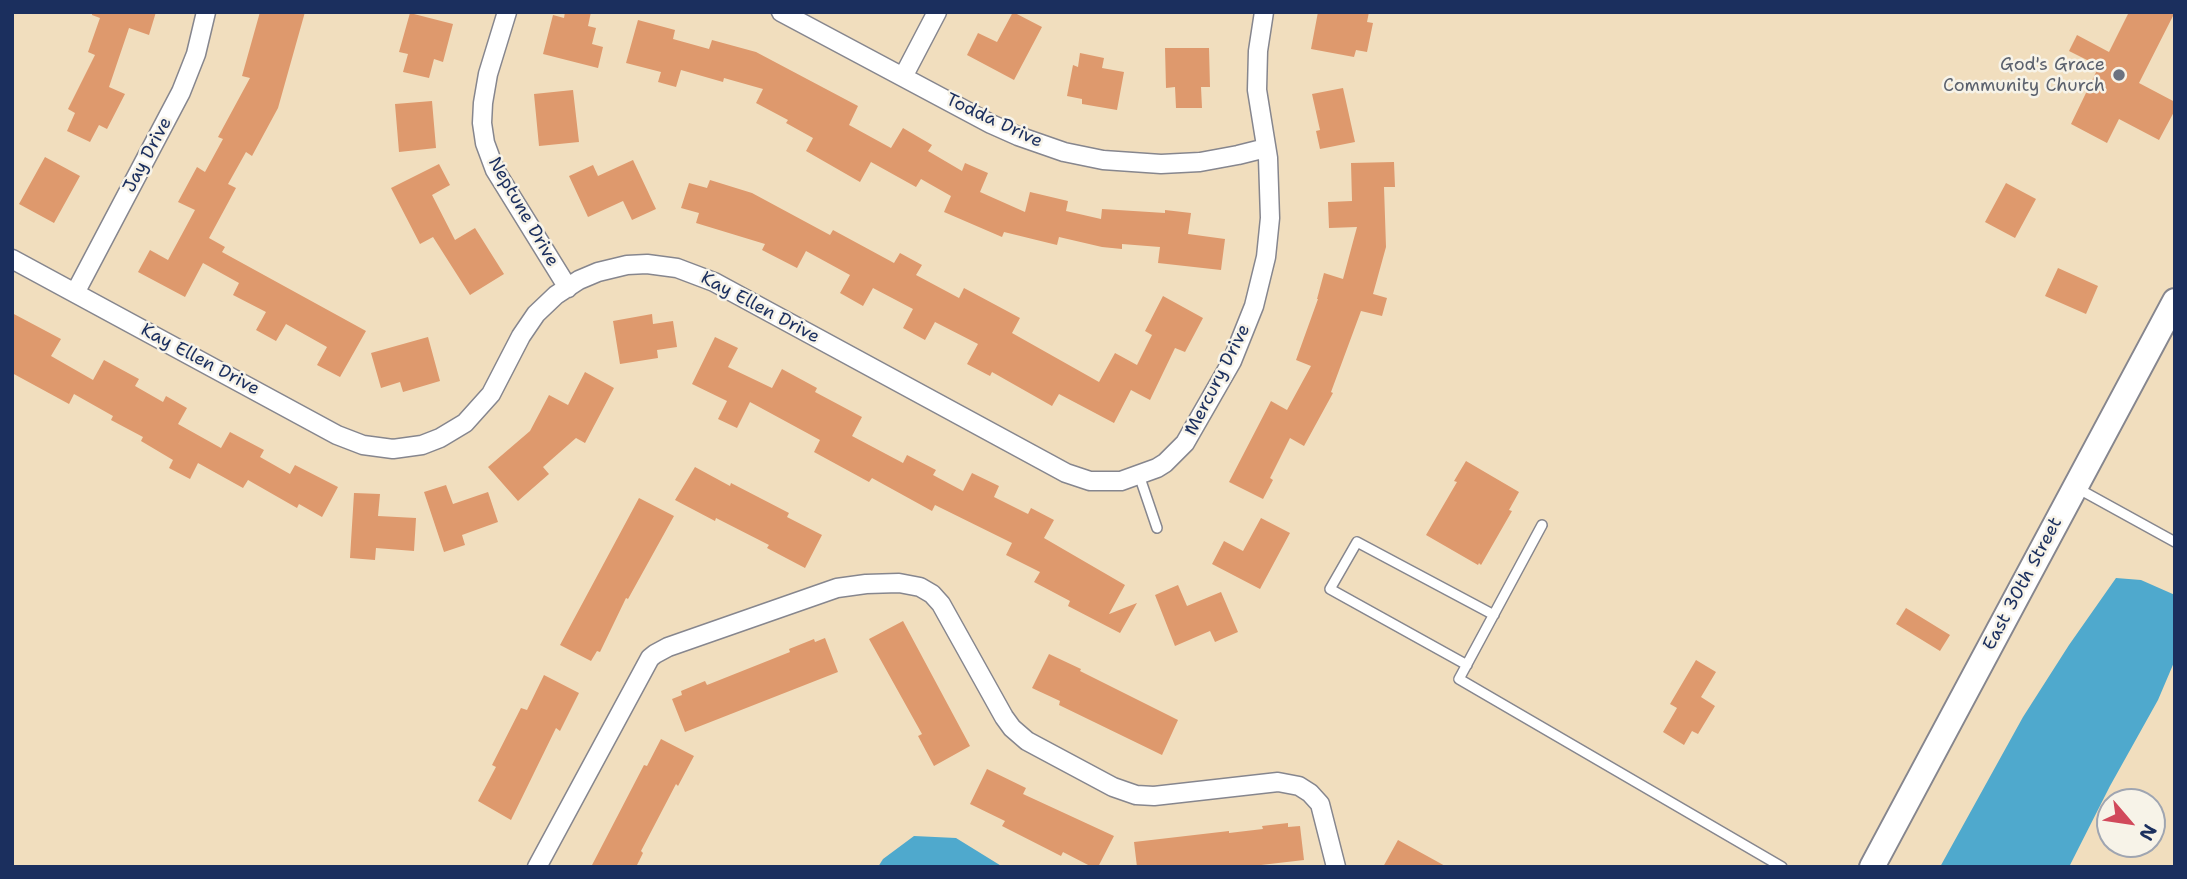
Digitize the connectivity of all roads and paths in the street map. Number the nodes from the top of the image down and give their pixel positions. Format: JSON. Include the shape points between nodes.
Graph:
{"nodes":[{"id":1,"x":206,"y":12,"type":"edge"},
{"id":2,"x":507,"y":12,"type":"edge"},
{"id":3,"x":781,"y":12,"type":"edge"},
{"id":4,"x":937,"y":12,"type":"edge"},
{"id":5,"x":1264,"y":12,"type":"edge"},
{"id":6,"x":903,"y":77,"type":"junction"},
{"id":7,"x":1266,"y":148,"type":"junction"},
{"id":8,"x":12,"y":259,"type":"edge"},
{"id":9,"x":568,"y":288,"type":"junction"},
{"id":10,"x":75,"y":293,"type":"junction"},
{"id":11,"x":2175,"y":301,"type":"edge"},
{"id":12,"x":1139,"y":475,"type":"junction"},
{"id":13,"x":2075,"y":487,"type":"junction"},
{"id":14,"x":1542,"y":525,"type":"dead end"},
{"id":15,"x":1157,"y":527,"type":"dead end"},
{"id":16,"x":2175,"y":542,"type":"edge"},
{"id":17,"x":1494,"y":615,"type":"junction"},
{"id":18,"x":1467,"y":665,"type":"junction"},
{"id":19,"x":537,"y":867,"type":"edge"},
{"id":20,"x":1336,"y":867,"type":"edge"},
{"id":21,"x":1782,"y":867,"type":"edge"},
{"id":22,"x":1872,"y":867,"type":"edge"}],
"edges":[{"from":1,"to":10,"type":"street","name":"Jay Drive","via":[[181,92]]},
{"from":2,"to":9,"type":"street","name":"Neptune Drive","via":[[483,103],[485,143],[495,170]]},
{"from":3,"to":6,"type":"street","name":"Todda Drive"},
{"from":4,"to":6,"type":"street"},
{"from":5,"to":7,"type":"street","name":"Mercury Drive","via":[[1257,90]]},
{"from":6,"to":7,"type":"street","name":"Todda Drive","via":[[1018,136],[1083,156],[1132,163],[1190,163]]},
{"from":7,"to":12,"type":"street","name":"Mercury Drive","via":[[1270,208],[1266,257],[1240,343],[1185,443],[1165,463]]},
{"from":8,"to":10,"type":"street","name":"Kay Ellen Drive"},
{"from":9,"to":10,"type":"street","name":"Kay Ellen Drive","via":[[531,321],[491,394],[465,423],[422,445],[393,449],[337,435]]},
{"from":9,"to":12,"type":"street","name":"Kay Ellen Drive","via":[[598,272],[627,265],[687,270],[1066,473],[1097,482]]},
{"from":11,"to":13,"type":"main road","name":"East 30th Street"},
{"from":12,"to":15,"type":"lane"},
{"from":13,"to":16,"type":"lane"},
{"from":13,"to":22,"type":"main road","name":"East 30th Street"},
{"from":14,"to":17,"type":"lane"},
{"from":17,"to":18,"type":"lane"},
{"from":17,"to":18,"type":"lane","via":[[1357,542],[1330,589]]},
{"from":18,"to":21,"type":"lane","via":[[1459,679]]},
{"from":19,"to":20,"type":"street","via":[[654,654],[837,588],[899,583],[920,587],[941,604],[1004,717],[1027,741],[1136,795],[1278,782],[1299,786],[1320,804]]}]}
